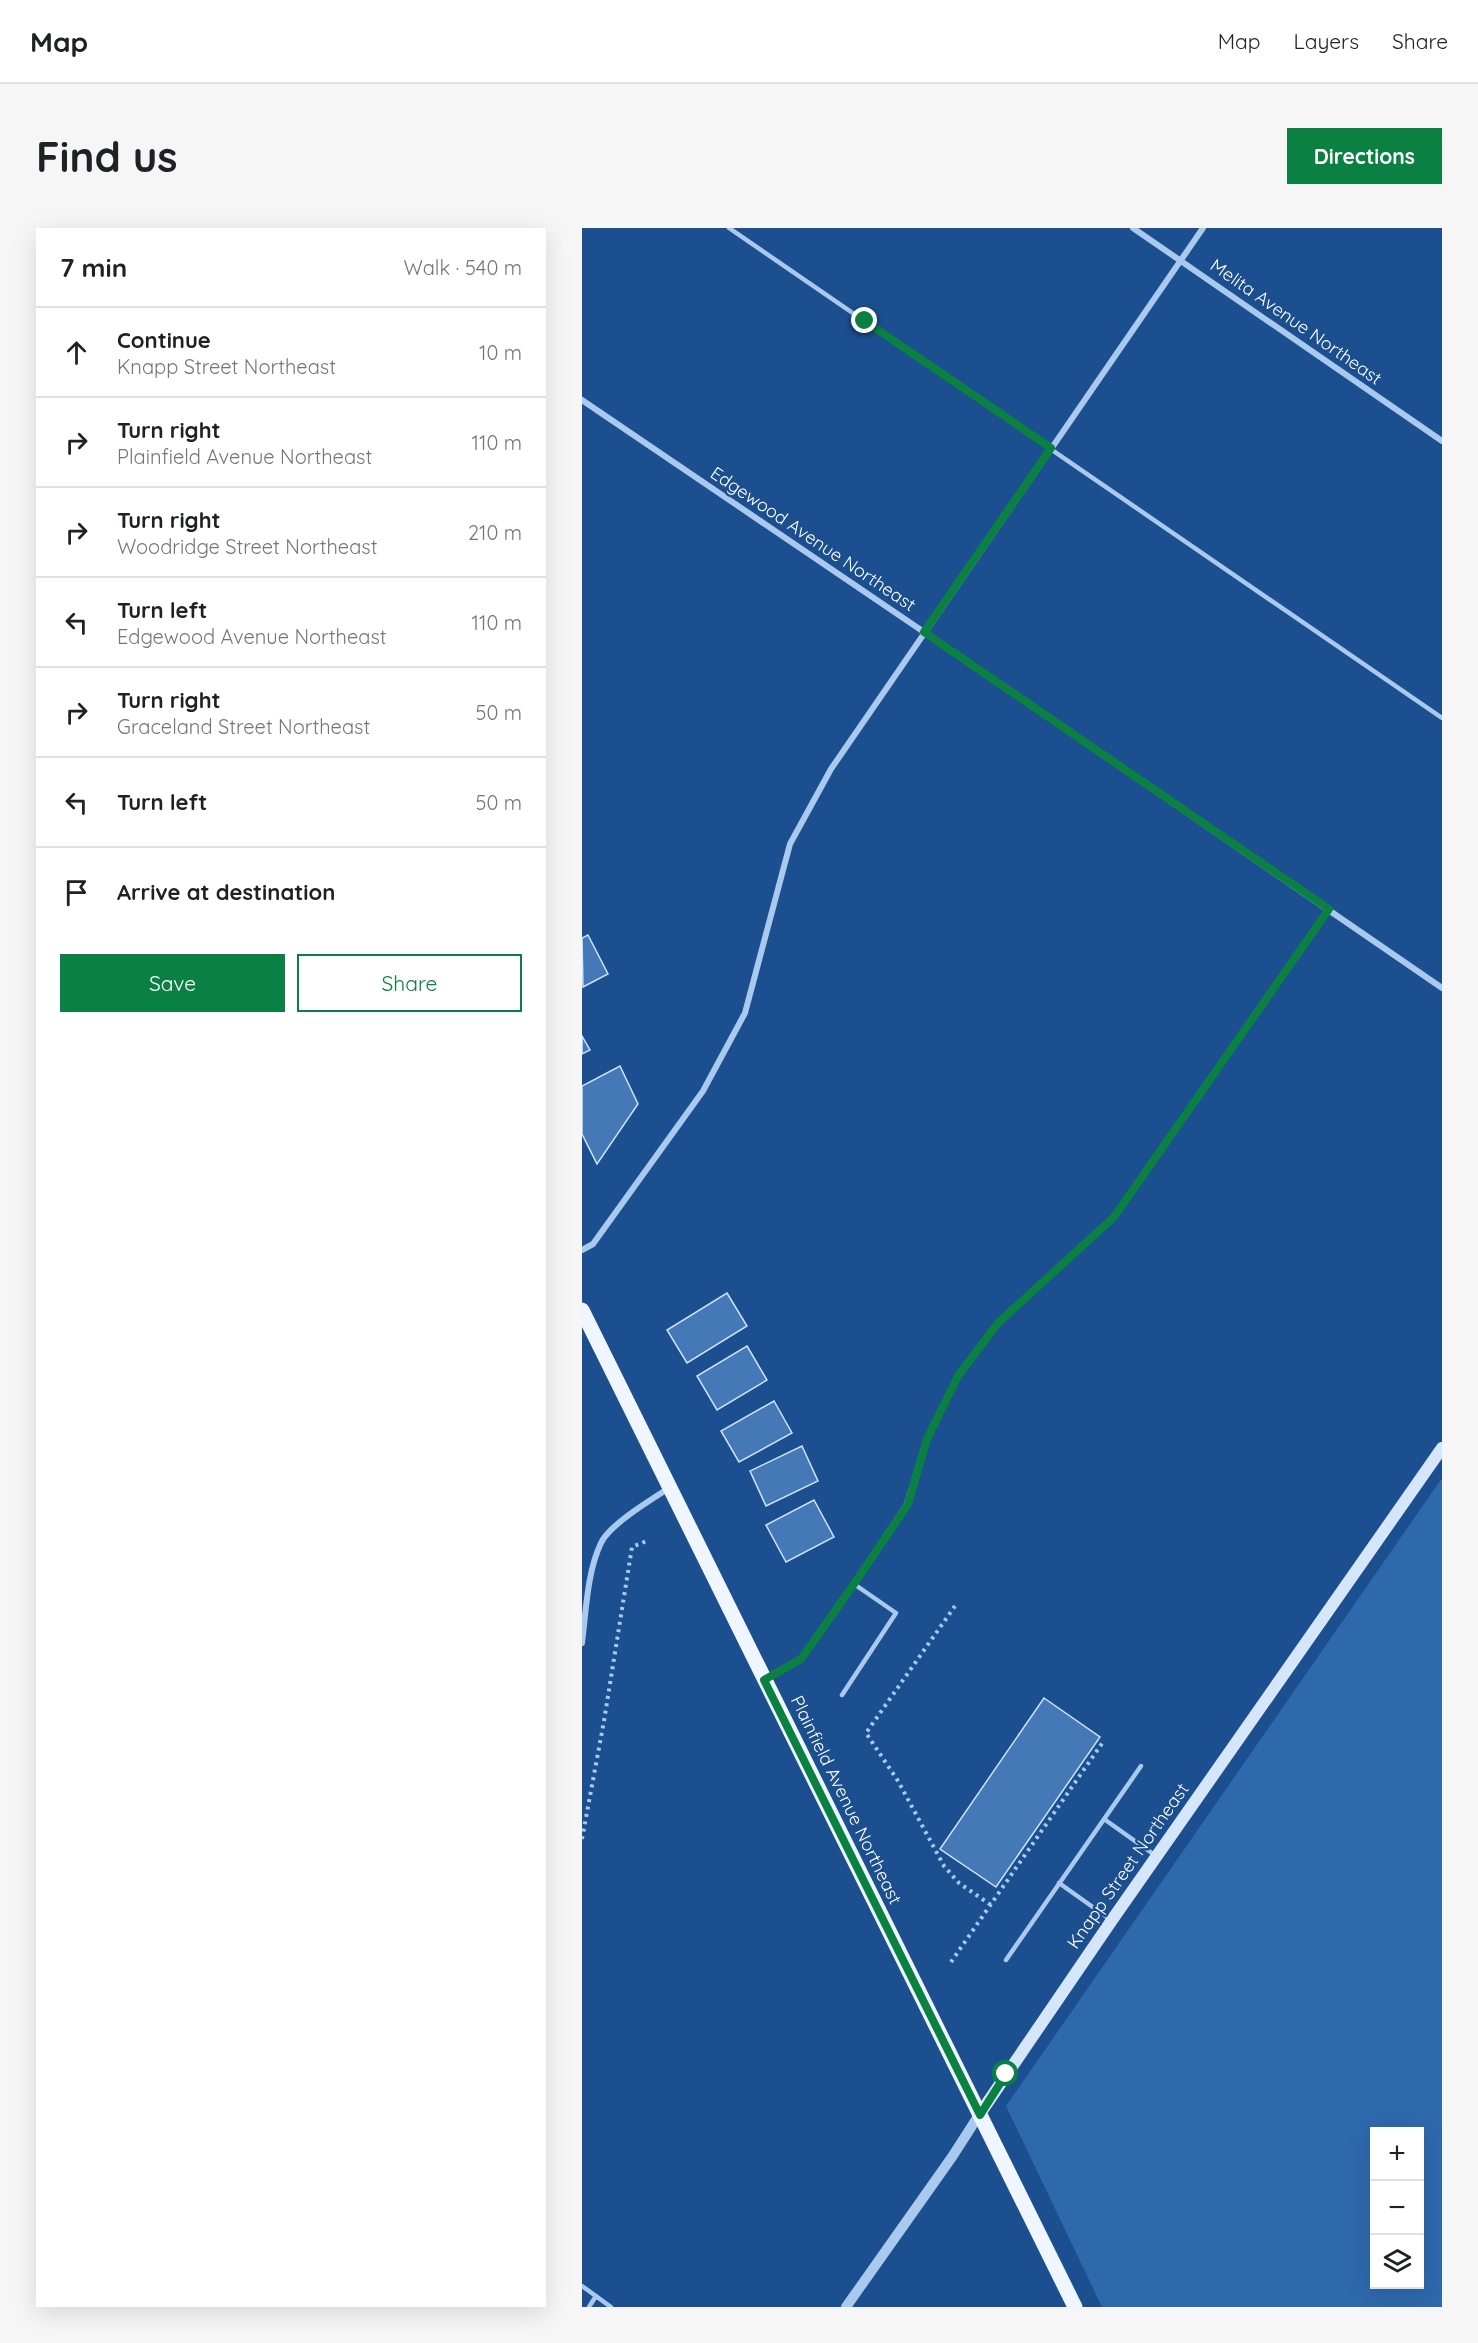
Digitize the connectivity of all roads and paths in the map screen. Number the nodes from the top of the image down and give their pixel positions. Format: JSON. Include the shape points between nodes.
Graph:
{"nodes":[{"id":1,"x":729,"y":228,"type":"edge"},
{"id":2,"x":1132,"y":228,"type":"edge"},
{"id":3,"x":1203,"y":228,"type":"edge"},
{"id":4,"x":1180,"y":260,"type":"junction"},
{"id":5,"x":582,"y":400,"type":"edge"},
{"id":6,"x":1442,"y":441,"type":"edge"},
{"id":7,"x":1051,"y":448,"type":"junction"},
{"id":8,"x":924,"y":632,"type":"junction"},
{"id":9,"x":1442,"y":718,"type":"edge"},
{"id":10,"x":1329,"y":909,"type":"junction"},
{"id":11,"x":1442,"y":988,"type":"edge"},
{"id":12,"x":582,"y":1250,"type":"edge"},
{"id":13,"x":582,"y":1310,"type":"edge"},
{"id":14,"x":1442,"y":1448,"type":"edge"},
{"id":15,"x":669,"y":1488,"type":"junction"},
{"id":16,"x":649,"y":1540,"type":"dead end"},
{"id":17,"x":854,"y":1584,"type":"junction"},
{"id":18,"x":955,"y":1606,"type":"dead end"},
{"id":19,"x":582,"y":1643,"type":"edge"},
{"id":20,"x":764,"y":1680,"type":"junction"},
{"id":21,"x":842,"y":1695,"type":"dead end"},
{"id":22,"x":1103,"y":1742,"type":"dead end"},
{"id":23,"x":1141,"y":1766,"type":"dead end"},
{"id":24,"x":1104,"y":1819,"type":"junction"},
{"id":25,"x":582,"y":1839,"type":"edge"},
{"id":26,"x":1157,"y":1856,"type":"junction"},
{"id":27,"x":1059,"y":1884,"type":"junction"},
{"id":28,"x":991,"y":1905,"type":"junction"},
{"id":29,"x":1112,"y":1920,"type":"junction"},
{"id":30,"x":1006,"y":1960,"type":"dead end"},
{"id":31,"x":951,"y":1962,"type":"dead end"},
{"id":32,"x":980,"y":2115,"type":"junction"},
{"id":33,"x":582,"y":2286,"type":"edge"},
{"id":34,"x":596,"y":2296,"type":"junction"},
{"id":35,"x":589,"y":2307,"type":"edge"},
{"id":36,"x":612,"y":2307,"type":"edge"},
{"id":37,"x":846,"y":2307,"type":"edge"},
{"id":38,"x":1075,"y":2307,"type":"edge"}],
"edges":[{"from":1,"to":7,"type":"lane"},
{"from":2,"to":4,"type":"street","name":"Melita Avenue Northeast"},
{"from":3,"to":4,"type":"street"},
{"from":4,"to":6,"type":"street","name":"Melita Avenue Northeast"},
{"from":4,"to":7,"type":"street"},
{"from":5,"to":8,"type":"street","name":"Edgewood Avenue Northeast"},
{"from":7,"to":8,"type":"street"},
{"from":7,"to":9,"type":"lane"},
{"from":8,"to":10,"type":"street","name":"Edgewood Avenue Northeast"},
{"from":8,"to":12,"type":"street","via":[[831,769],[790,844],[745,1013],[703,1090],[593,1244]]},
{"from":10,"to":11,"type":"street","name":"Edgewood Avenue Northeast"},
{"from":10,"to":17,"type":"street","via":[[1114,1217],[998,1323],[958,1376],[927,1439],[908,1504]]},
{"from":13,"to":15,"type":"main road","name":"Plainfield Avenue Northeast"},
{"from":14,"to":26,"type":"main road","name":"Knapp Street Northeast"},
{"from":15,"to":19,"type":"street","via":[[634,1510],[601,1541],[590,1581]]},
{"from":15,"to":20,"type":"main road","name":"Plainfield Avenue Northeast"},
{"from":16,"to":25,"type":"path","via":[[632,1547]]},
{"from":17,"to":20,"type":"street","via":[[801,1659]]},
{"from":17,"to":21,"type":"lane","via":[[896,1613]]},
{"from":18,"to":28,"type":"path","via":[[866,1734],[898,1781],[944,1866],[959,1883]]},
{"from":20,"to":32,"type":"main road","name":"Plainfield Avenue Northeast"},
{"from":22,"to":28,"type":"path"},
{"from":23,"to":24,"type":"lane"},
{"from":24,"to":26,"type":"lane"},
{"from":24,"to":27,"type":"lane"},
{"from":26,"to":29,"type":"main road","name":"Knapp Street Northeast"},
{"from":27,"to":29,"type":"lane"},
{"from":27,"to":30,"type":"lane"},
{"from":28,"to":31,"type":"path"},
{"from":29,"to":32,"type":"main road","name":"Knapp Street Northeast"},
{"from":32,"to":37,"type":"street","name":"Knapp Street Northeast"},
{"from":32,"to":38,"type":"main road","name":"Plainfield Avenue Northeast"},
{"from":33,"to":34,"type":"lane"},
{"from":34,"to":35,"type":"lane"},
{"from":34,"to":36,"type":"lane"}]}
